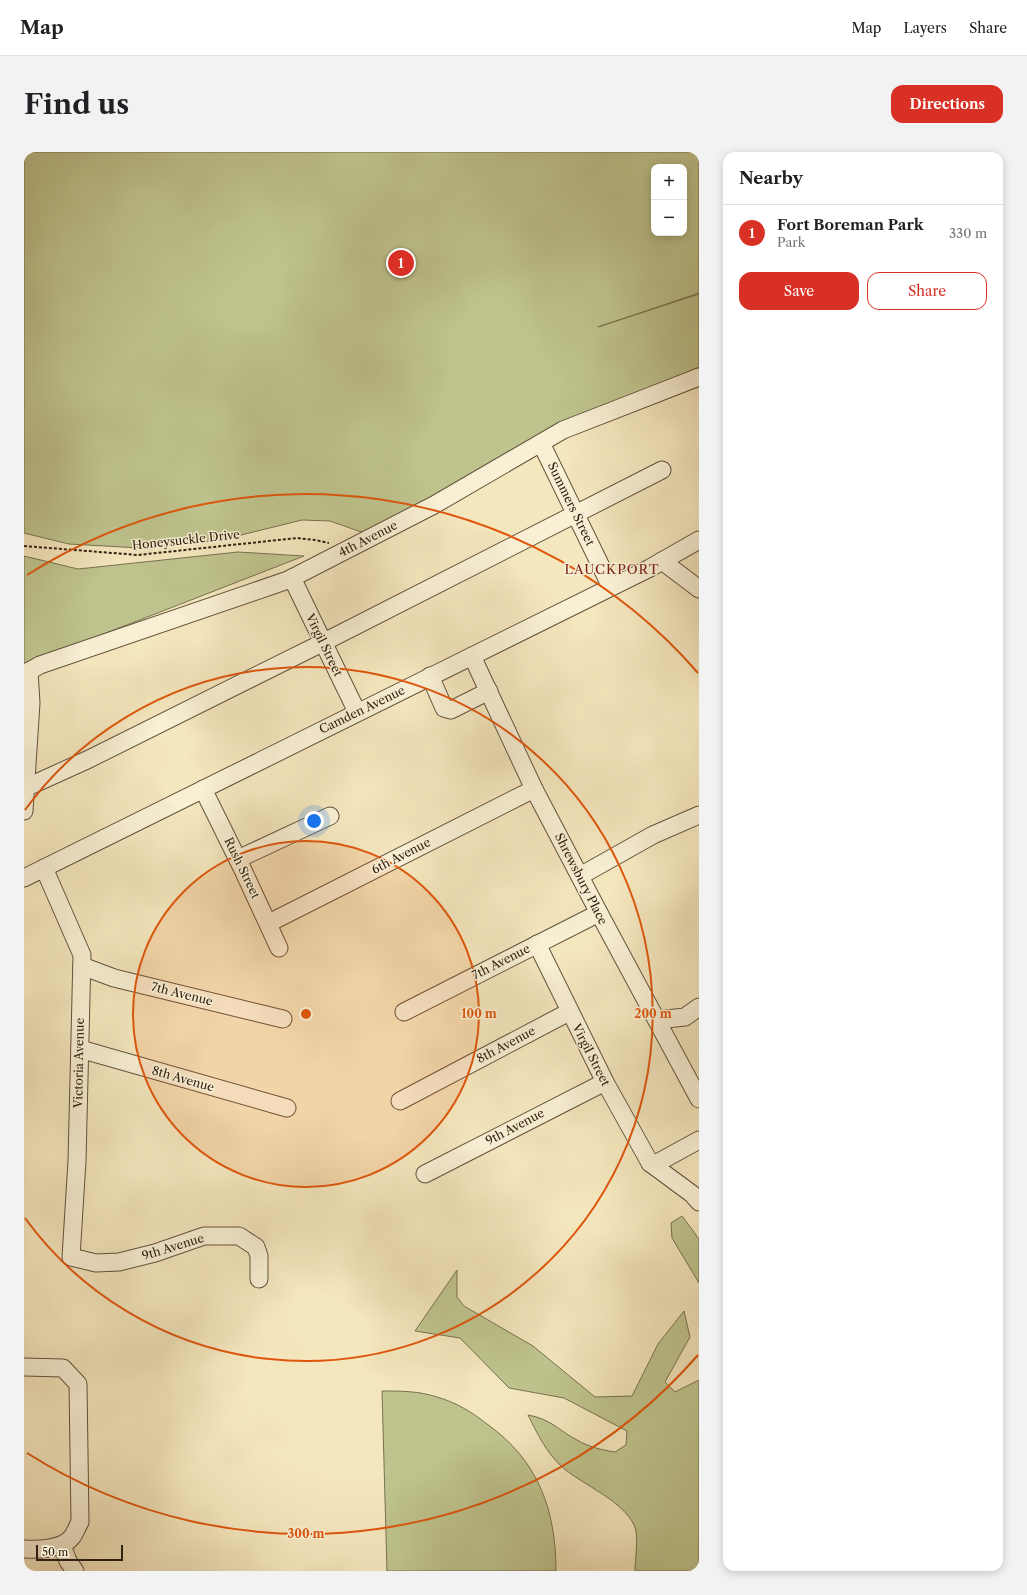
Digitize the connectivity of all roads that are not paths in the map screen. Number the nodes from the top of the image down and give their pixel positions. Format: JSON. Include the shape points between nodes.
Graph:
{"nodes":[{"id":1,"x":699,"y":377,"type":"edge"},
{"id":2,"x":541,"y":443,"type":"junction"},
{"id":3,"x":662,"y":470,"type":"dead end"},
{"id":4,"x":575,"y":514,"type":"junction"},
{"id":5,"x":699,"y":540,"type":"edge"},
{"id":6,"x":662,"y":561,"type":"junction"},
{"id":7,"x":292,"y":578,"type":"junction"},
{"id":8,"x":611,"y":587,"type":"junction"},
{"id":9,"x":699,"y":589,"type":"edge"},
{"id":10,"x":322,"y":643,"type":"junction"},
{"id":11,"x":472,"y":656,"type":"junction"},
{"id":12,"x":27,"y":672,"type":"edge"},
{"id":13,"x":430,"y":676,"type":"junction"},
{"id":14,"x":489,"y":690,"type":"junction"},
{"id":15,"x":357,"y":712,"type":"junction"},
{"id":16,"x":26,"y":754,"type":"edge"},
{"id":17,"x":25,"y":788,"type":"edge"},
{"id":18,"x":203,"y":789,"type":"junction"},
{"id":19,"x":534,"y":789,"type":"junction"},
{"id":20,"x":24,"y":811,"type":"edge"},
{"id":21,"x":699,"y":815,"type":"edge"},
{"id":22,"x":330,"y":816,"type":"dead end"},
{"id":23,"x":238,"y":859,"type":"junction"},
{"id":24,"x":44,"y":868,"type":"junction"},
{"id":25,"x":580,"y":876,"type":"junction"},
{"id":26,"x":24,"y":878,"type":"edge"},
{"id":27,"x":599,"y":913,"type":"junction"},
{"id":28,"x":269,"y":923,"type":"junction"},
{"id":29,"x":537,"y":944,"type":"junction"},
{"id":30,"x":279,"y":948,"type":"dead end"},
{"id":31,"x":82,"y":966,"type":"junction"},
{"id":32,"x":699,"y":1007,"type":"edge"},
{"id":33,"x":404,"y":1012,"type":"dead end"},
{"id":34,"x":569,"y":1012,"type":"junction"},
{"id":35,"x":283,"y":1019,"type":"dead end"},
{"id":36,"x":657,"y":1020,"type":"junction"},
{"id":37,"x":80,"y":1048,"type":"junction"},
{"id":38,"x":605,"y":1082,"type":"junction"},
{"id":39,"x":699,"y":1099,"type":"edge"},
{"id":40,"x":400,"y":1101,"type":"dead end"},
{"id":41,"x":288,"y":1108,"type":"dead end"},
{"id":42,"x":699,"y":1140,"type":"edge"},
{"id":43,"x":650,"y":1163,"type":"junction"},
{"id":44,"x":425,"y":1174,"type":"dead end"},
{"id":45,"x":699,"y":1202,"type":"edge"},
{"id":46,"x":79,"y":1260,"type":"joint"},
{"id":47,"x":259,"y":1279,"type":"dead end"},
{"id":48,"x":24,"y":1367,"type":"edge"},
{"id":49,"x":62,"y":1545,"type":"junction"},
{"id":50,"x":24,"y":1549,"type":"edge"},
{"id":51,"x":75,"y":1571,"type":"edge"}],
"edges":[{"from":1,"to":2,"type":"street","name":"4th Avenue","via":[[562,430]]},
{"from":2,"to":4,"type":"street","name":"Summers Street"},
{"from":2,"to":7,"type":"street","name":"4th Avenue","via":[[434,505]]},
{"from":3,"to":4,"type":"street"},
{"from":4,"to":8,"type":"street","name":"Summers Street"},
{"from":4,"to":10,"type":"street"},
{"from":5,"to":6,"type":"street","name":"Camden Avenue"},
{"from":6,"to":8,"type":"street","name":"Camden Avenue"},
{"from":6,"to":9,"type":"street"},
{"from":7,"to":10,"type":"street","name":"Virgil Street"},
{"from":7,"to":12,"type":"street","name":"4th Avenue","via":[[40,665]]},
{"from":8,"to":11,"type":"street","name":"Camden Avenue"},
{"from":10,"to":15,"type":"street","name":"Virgil Street"},
{"from":10,"to":17,"type":"street","via":[[87,760]]},
{"from":11,"to":13,"type":"street","name":"Camden Avenue"},
{"from":11,"to":14,"type":"street","name":"Shrewsbury Place"},
{"from":12,"to":16,"type":"street","via":[[31,703]]},
{"from":13,"to":14,"type":"street","via":[[444,708],[451,710]]},
{"from":13,"to":15,"type":"street","name":"Camden Avenue"},
{"from":14,"to":19,"type":"street","name":"Shrewsbury Place"},
{"from":15,"to":18,"type":"street","name":"Camden Avenue"},
{"from":16,"to":17,"type":"street"},
{"from":17,"to":20,"type":"street"},
{"from":18,"to":23,"type":"street","name":"Rush Street"},
{"from":18,"to":24,"type":"street","name":"Camden Avenue"},
{"from":19,"to":25,"type":"street","name":"Shrewsbury Place"},
{"from":19,"to":28,"type":"street","name":"6th Avenue"},
{"from":21,"to":25,"type":"street","via":[[654,835]]},
{"from":22,"to":23,"type":"street"},
{"from":23,"to":28,"type":"street","name":"Rush Street"},
{"from":24,"to":26,"type":"street","name":"Camden Avenue"},
{"from":24,"to":31,"type":"street","name":"Victoria Avenue","via":[[82,955]]},
{"from":25,"to":27,"type":"street","name":"Shrewsbury Place"},
{"from":27,"to":29,"type":"street","name":"7th Avenue"},
{"from":27,"to":36,"type":"street","name":"Shrewsbury Place"},
{"from":28,"to":30,"type":"street","name":"Rush Street"},
{"from":29,"to":33,"type":"street","name":"7th Avenue"},
{"from":29,"to":34,"type":"street","name":"Virgil Street"},
{"from":31,"to":35,"type":"street","name":"7th Avenue","via":[[114,978]]},
{"from":31,"to":37,"type":"street","name":"Victoria Avenue"},
{"from":32,"to":36,"type":"street","via":[[685,1017]]},
{"from":34,"to":38,"type":"street","name":"Virgil Street"},
{"from":34,"to":40,"type":"street","name":"8th Avenue"},
{"from":36,"to":39,"type":"street","name":"Shrewsbury Place"},
{"from":37,"to":41,"type":"street","name":"8th Avenue"},
{"from":37,"to":46,"type":"street","name":"Victoria Avenue","via":[[71,1257]]},
{"from":38,"to":43,"type":"street","name":"Virgil Street"},
{"from":38,"to":44,"type":"street","name":"9th Avenue"},
{"from":42,"to":43,"type":"street","via":[[657,1163]]},
{"from":43,"to":45,"type":"street"},
{"from":46,"to":47,"type":"street","name":"9th Avenue","via":[[96,1263],[119,1262],[204,1236],[239,1236],[256,1247],[259,1256]]},
{"from":48,"to":49,"type":"street","via":[[63,1368],[78,1384],[80,1522],[72,1537]]},
{"from":49,"to":50,"type":"street"},
{"from":49,"to":51,"type":"street"}]}
